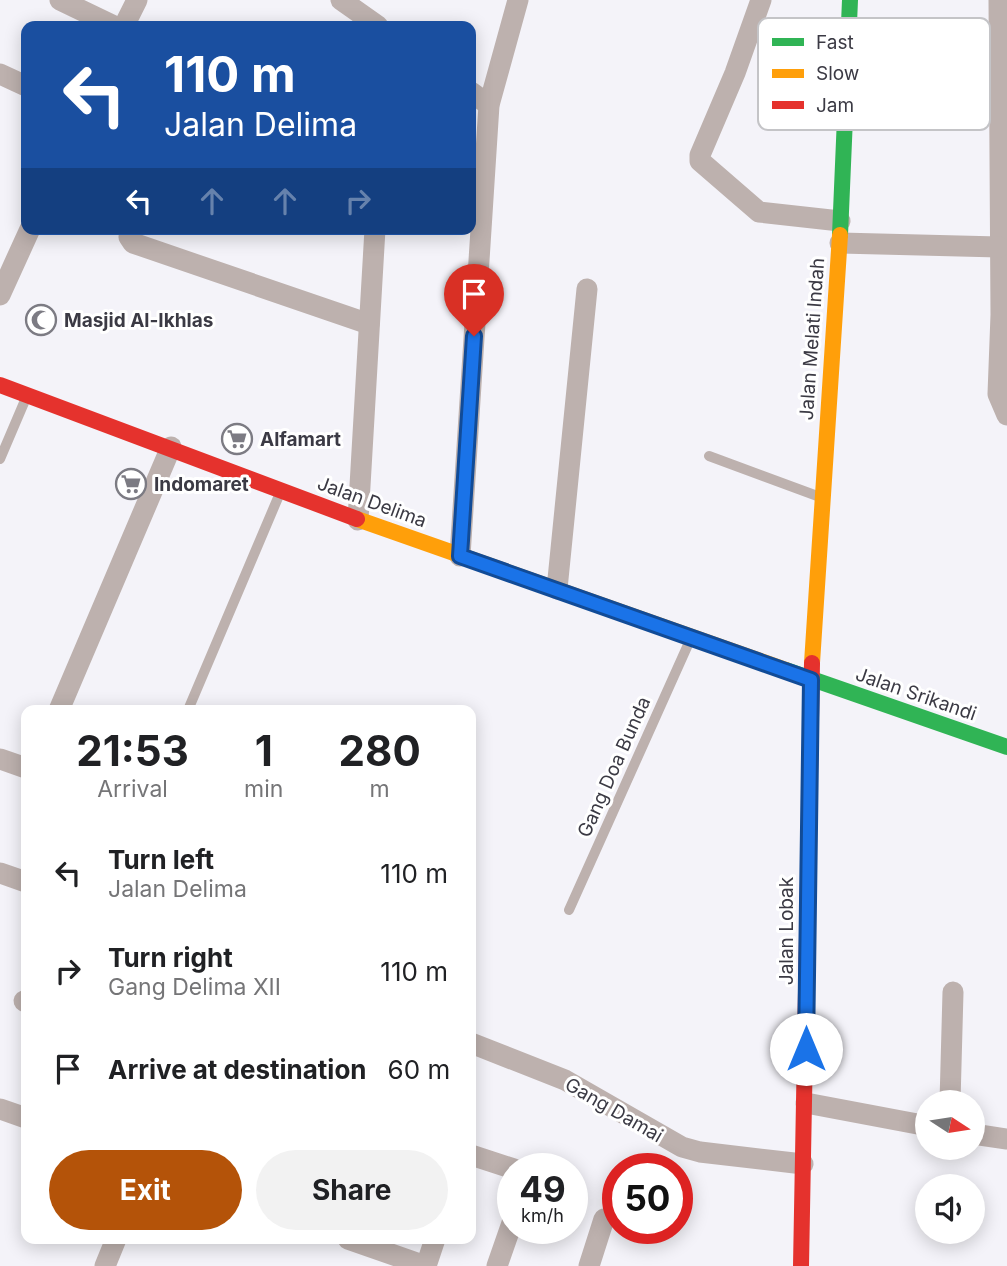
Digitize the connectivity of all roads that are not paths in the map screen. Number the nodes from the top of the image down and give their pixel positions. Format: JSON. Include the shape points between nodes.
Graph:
{"nodes":[{"id":1,"x":60,"y":0,"type":"edge"},
{"id":2,"x":137,"y":0,"type":"edge"},
{"id":3,"x":341,"y":0,"type":"edge"},
{"id":4,"x":518,"y":0,"type":"edge"},
{"id":5,"x":761,"y":0,"type":"edge"},
{"id":6,"x":850,"y":0,"type":"edge"},
{"id":7,"x":999,"y":0,"type":"edge"},
{"id":8,"x":849,"y":18,"type":"edge"},
{"id":9,"x":104,"y":21,"type":"edge"},
{"id":10,"x":126,"y":21,"type":"edge"},
{"id":11,"x":371,"y":21,"type":"edge"},
{"id":12,"x":0,"y":74,"type":"edge"},
{"id":13,"x":21,"y":84,"type":"edge"},
{"id":14,"x":1003,"y":90,"type":"edge"},
{"id":15,"x":476,"y":96,"type":"edge"},
{"id":16,"x":489,"y":105,"type":"junction"},
{"id":17,"x":845,"y":130,"type":"edge"},
{"id":18,"x":477,"y":197,"type":"edge"},
{"id":19,"x":1003,"y":210,"type":"edge"},
{"id":20,"x":476,"y":218,"type":"edge"},
{"id":21,"x":841,"y":221,"type":"junction"},
{"id":22,"x":26,"y":235,"type":"edge"},
{"id":23,"x":130,"y":235,"type":"edge"},
{"id":24,"x":375,"y":235,"type":"edge"},
{"id":25,"x":475,"y":235,"type":"edge"},
{"id":26,"x":840,"y":243,"type":"junction"},
{"id":27,"x":999,"y":247,"type":"junction"},
{"id":28,"x":5,"y":270,"type":"edge"},
{"id":29,"x":587,"y":289,"type":"dead end"},
{"id":30,"x":0,"y":295,"type":"edge"},
{"id":31,"x":1004,"y":315,"type":"edge"},
{"id":32,"x":369,"y":324,"type":"junction"},
{"id":33,"x":0,"y":385,"type":"edge"},
{"id":34,"x":27,"y":396,"type":"junction"},
{"id":35,"x":1007,"y":415,"type":"edge"},
{"id":36,"x":171,"y":447,"type":"junction"},
{"id":37,"x":709,"y":456,"type":"dead end"},
{"id":38,"x":0,"y":459,"type":"edge"},
{"id":39,"x":281,"y":491,"type":"junction"},
{"id":40,"x":823,"y":498,"type":"junction"},
{"id":41,"x":358,"y":520,"type":"junction"},
{"id":42,"x":460,"y":556,"type":"junction"},
{"id":43,"x":557,"y":589,"type":"junction"},
{"id":44,"x":691,"y":638,"type":"junction"},
{"id":45,"x":811,"y":680,"type":"junction"},
{"id":46,"x":61,"y":705,"type":"edge"},
{"id":47,"x":190,"y":705,"type":"edge"},
{"id":48,"x":1007,"y":747,"type":"edge"},
{"id":49,"x":0,"y":759,"type":"edge"},
{"id":50,"x":21,"y":766,"type":"edge"},
{"id":51,"x":0,"y":873,"type":"edge"},
{"id":52,"x":21,"y":881,"type":"edge"},
{"id":53,"x":569,"y":910,"type":"dead end"},
{"id":54,"x":953,"y":992,"type":"dead end"},
{"id":55,"x":476,"y":1045,"type":"edge"},
{"id":56,"x":950,"y":1090,"type":"edge"},
{"id":57,"x":806,"y":1103,"type":"junction"},
{"id":58,"x":0,"y":1109,"type":"edge"},
{"id":59,"x":21,"y":1116,"type":"edge"},
{"id":60,"x":915,"y":1124,"type":"edge"},
{"id":61,"x":985,"y":1136,"type":"edge"},
{"id":62,"x":1007,"y":1139,"type":"edge"},
{"id":63,"x":476,"y":1157,"type":"edge"},
{"id":64,"x":497,"y":1163,"type":"edge"},
{"id":65,"x":803,"y":1164,"type":"junction"},
{"id":66,"x":602,"y":1225,"type":"edge"},
{"id":67,"x":114,"y":1244,"type":"edge"},
{"id":68,"x":365,"y":1244,"type":"edge"},
{"id":69,"x":432,"y":1244,"type":"edge"},
{"id":70,"x":505,"y":1244,"type":"edge"},
{"id":71,"x":417,"y":1265,"type":"edge"},
{"id":72,"x":105,"y":1266,"type":"edge"},
{"id":73,"x":497,"y":1266,"type":"edge"},
{"id":74,"x":589,"y":1266,"type":"edge"},
{"id":75,"x":801,"y":1266,"type":"edge"}],
"edges":[{"from":1,"to":9,"type":"street"},
{"from":2,"to":10,"type":"street"},
{"from":3,"to":11,"type":"street"},
{"from":4,"to":16,"type":"street"},
{"from":5,"to":21,"type":"street","via":[[700,161],[759,212]]},
{"from":6,"to":8,"type":"main road","name":"Jalan Melati Indah"},
{"from":7,"to":14,"type":"street"},
{"from":12,"to":13,"type":"street"},
{"from":14,"to":19,"type":"street"},
{"from":15,"to":16,"type":"street"},
{"from":16,"to":18,"type":"street"},
{"from":17,"to":21,"type":"main road","name":"Jalan Melati Indah"},
{"from":18,"to":20,"type":"street"},
{"from":19,"to":27,"type":"street"},
{"from":21,"to":26,"type":"main road","name":"Jalan Melati Indah"},
{"from":22,"to":28,"type":"street"},
{"from":23,"to":32,"type":"street","via":[[133,243]]},
{"from":24,"to":32,"type":"street"},
{"from":25,"to":42,"type":"street"},
{"from":26,"to":27,"type":"street"},
{"from":26,"to":40,"type":"main road","name":"Jalan Melati Indah"},
{"from":27,"to":31,"type":"street"},
{"from":28,"to":30,"type":"street"},
{"from":29,"to":43,"type":"street"},
{"from":31,"to":35,"type":"street","via":[[998,394]]},
{"from":32,"to":41,"type":"street"},
{"from":33,"to":34,"type":"main road","name":"Jalan Delima"},
{"from":34,"to":36,"type":"main road","name":"Jalan Delima"},
{"from":34,"to":38,"type":"lane"},
{"from":36,"to":39,"type":"main road","name":"Jalan Delima"},
{"from":36,"to":46,"type":"street"},
{"from":37,"to":40,"type":"lane"},
{"from":39,"to":41,"type":"main road","name":"Jalan Delima"},
{"from":39,"to":47,"type":"lane"},
{"from":40,"to":45,"type":"main road","name":"Jalan Melati Indah"},
{"from":41,"to":42,"type":"main road","name":"Jalan Delima"},
{"from":42,"to":43,"type":"main road","name":"Jalan Delima"},
{"from":43,"to":44,"type":"main road","name":"Jalan Delima"},
{"from":44,"to":45,"type":"main road","name":"Jalan Delima"},
{"from":44,"to":53,"type":"lane","name":"Gang Doa Bunda"},
{"from":45,"to":48,"type":"main road","name":"Jalan Srikandi"},
{"from":45,"to":57,"type":"main road","name":"Jalan Lobak"},
{"from":49,"to":50,"type":"street"},
{"from":51,"to":52,"type":"street"},
{"from":54,"to":56,"type":"street"},
{"from":55,"to":65,"type":"street","name":"Gang Damai","via":[[565,1080],[682,1147]]},
{"from":57,"to":60,"type":"street"},
{"from":57,"to":65,"type":"main road","name":"Jalan Lobak"},
{"from":58,"to":59,"type":"street"},
{"from":61,"to":62,"type":"street"},
{"from":63,"to":64,"type":"street"},
{"from":65,"to":75,"type":"main road","name":"Jalan Lobak"},
{"from":66,"to":74,"type":"street"},
{"from":67,"to":72,"type":"street"},
{"from":68,"to":71,"type":"street"},
{"from":69,"to":71,"type":"street"},
{"from":70,"to":73,"type":"street"}]}
